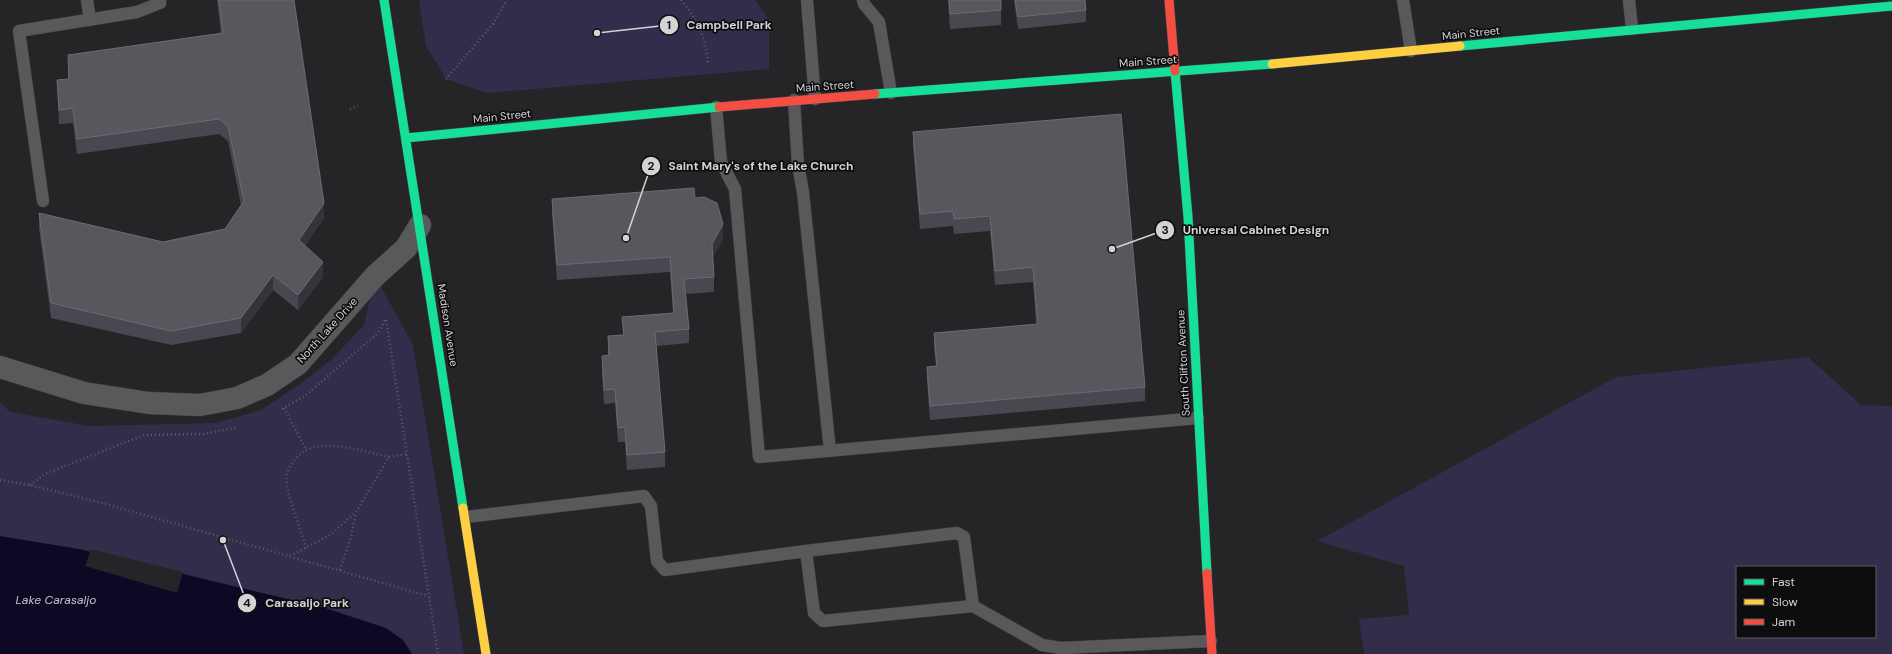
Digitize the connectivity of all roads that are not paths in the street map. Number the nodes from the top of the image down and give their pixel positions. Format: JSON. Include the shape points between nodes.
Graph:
{"nodes":[{"id":1,"x":87,"y":0,"type":"edge"},
{"id":2,"x":160,"y":0,"type":"edge"},
{"id":3,"x":384,"y":0,"type":"edge"},
{"id":4,"x":807,"y":0,"type":"edge"},
{"id":5,"x":864,"y":0,"type":"edge"},
{"id":6,"x":1169,"y":0,"type":"edge"},
{"id":7,"x":1403,"y":0,"type":"edge"},
{"id":8,"x":1629,"y":0,"type":"edge"},
{"id":9,"x":1860,"y":4,"type":"edge"},
{"id":10,"x":1892,"y":6,"type":"edge"},
{"id":11,"x":90,"y":20,"type":"junction"},
{"id":12,"x":1632,"y":29,"type":"junction"},
{"id":13,"x":1411,"y":51,"type":"junction"},
{"id":14,"x":1175,"y":71,"type":"junction"},
{"id":15,"x":891,"y":93,"type":"junction"},
{"id":16,"x":815,"y":99,"type":"junction"},
{"id":17,"x":794,"y":100,"type":"junction"},
{"id":18,"x":716,"y":107,"type":"junction"},
{"id":19,"x":406,"y":138,"type":"junction"},
{"id":20,"x":43,"y":202,"type":"dead end"},
{"id":21,"x":420,"y":225,"type":"junction"},
{"id":22,"x":0,"y":367,"type":"edge"},
{"id":23,"x":1198,"y":418,"type":"junction"},
{"id":24,"x":830,"y":451,"type":"junction"},
{"id":25,"x":466,"y":517,"type":"junction"},
{"id":26,"x":806,"y":551,"type":"junction"},
{"id":27,"x":973,"y":606,"type":"junction"},
{"id":28,"x":1211,"y":641,"type":"junction"},
{"id":29,"x":486,"y":654,"type":"edge"},
{"id":30,"x":1212,"y":654,"type":"edge"}],
"edges":[{"from":1,"to":11,"type":"lane"},
{"from":2,"to":11,"type":"lane","via":[[160,3],[137,12]]},
{"from":3,"to":19,"type":"main road","name":"Madison Avenue"},
{"from":4,"to":16,"type":"lane"},
{"from":5,"to":15,"type":"lane","via":[[864,4],[879,22]]},
{"from":6,"to":14,"type":"main road","name":"South Clifton Avenue"},
{"from":7,"to":13,"type":"lane"},
{"from":8,"to":12,"type":"lane"},
{"from":9,"to":10,"type":"main road","name":"Main Street"},
{"from":9,"to":12,"type":"main road","name":"Main Street"},
{"from":11,"to":20,"type":"lane","via":[[19,31]]},
{"from":12,"to":13,"type":"main road","name":"Main Street"},
{"from":13,"to":14,"type":"main road","name":"Main Street"},
{"from":14,"to":15,"type":"main road","name":"Main Street"},
{"from":14,"to":23,"type":"main road","name":"South Clifton Avenue","via":[[1188,217]]},
{"from":15,"to":16,"type":"main road","name":"Main Street"},
{"from":16,"to":17,"type":"main road","name":"Main Street"},
{"from":17,"to":18,"type":"main road","name":"Main Street"},
{"from":17,"to":24,"type":"lane","via":[[798,165]]},
{"from":18,"to":19,"type":"main road","name":"Main Street"},
{"from":18,"to":24,"type":"lane","via":[[721,162],[735,189],[759,457]]},
{"from":19,"to":21,"type":"main road","name":"Madison Avenue"},
{"from":21,"to":22,"type":"street","name":"North Lake Drive","via":[[406,248],[375,276],[298,364],[267,385],[237,398],[200,405],[149,403],[84,393]]},
{"from":21,"to":25,"type":"main road","name":"Madison Avenue"},
{"from":23,"to":24,"type":"lane"},
{"from":23,"to":28,"type":"main road","name":"South Clifton Avenue"},
{"from":25,"to":26,"type":"lane","via":[[644,496],[651,506],[657,561],[665,570]]},
{"from":25,"to":29,"type":"main road","name":"Madison Avenue"},
{"from":26,"to":27,"type":"lane","via":[[814,613],[823,621]]},
{"from":26,"to":27,"type":"lane","via":[[957,533],[964,537]]},
{"from":27,"to":28,"type":"lane","via":[[1042,645],[1061,648]]},
{"from":28,"to":30,"type":"main road","name":"South Clifton Avenue"}]}
